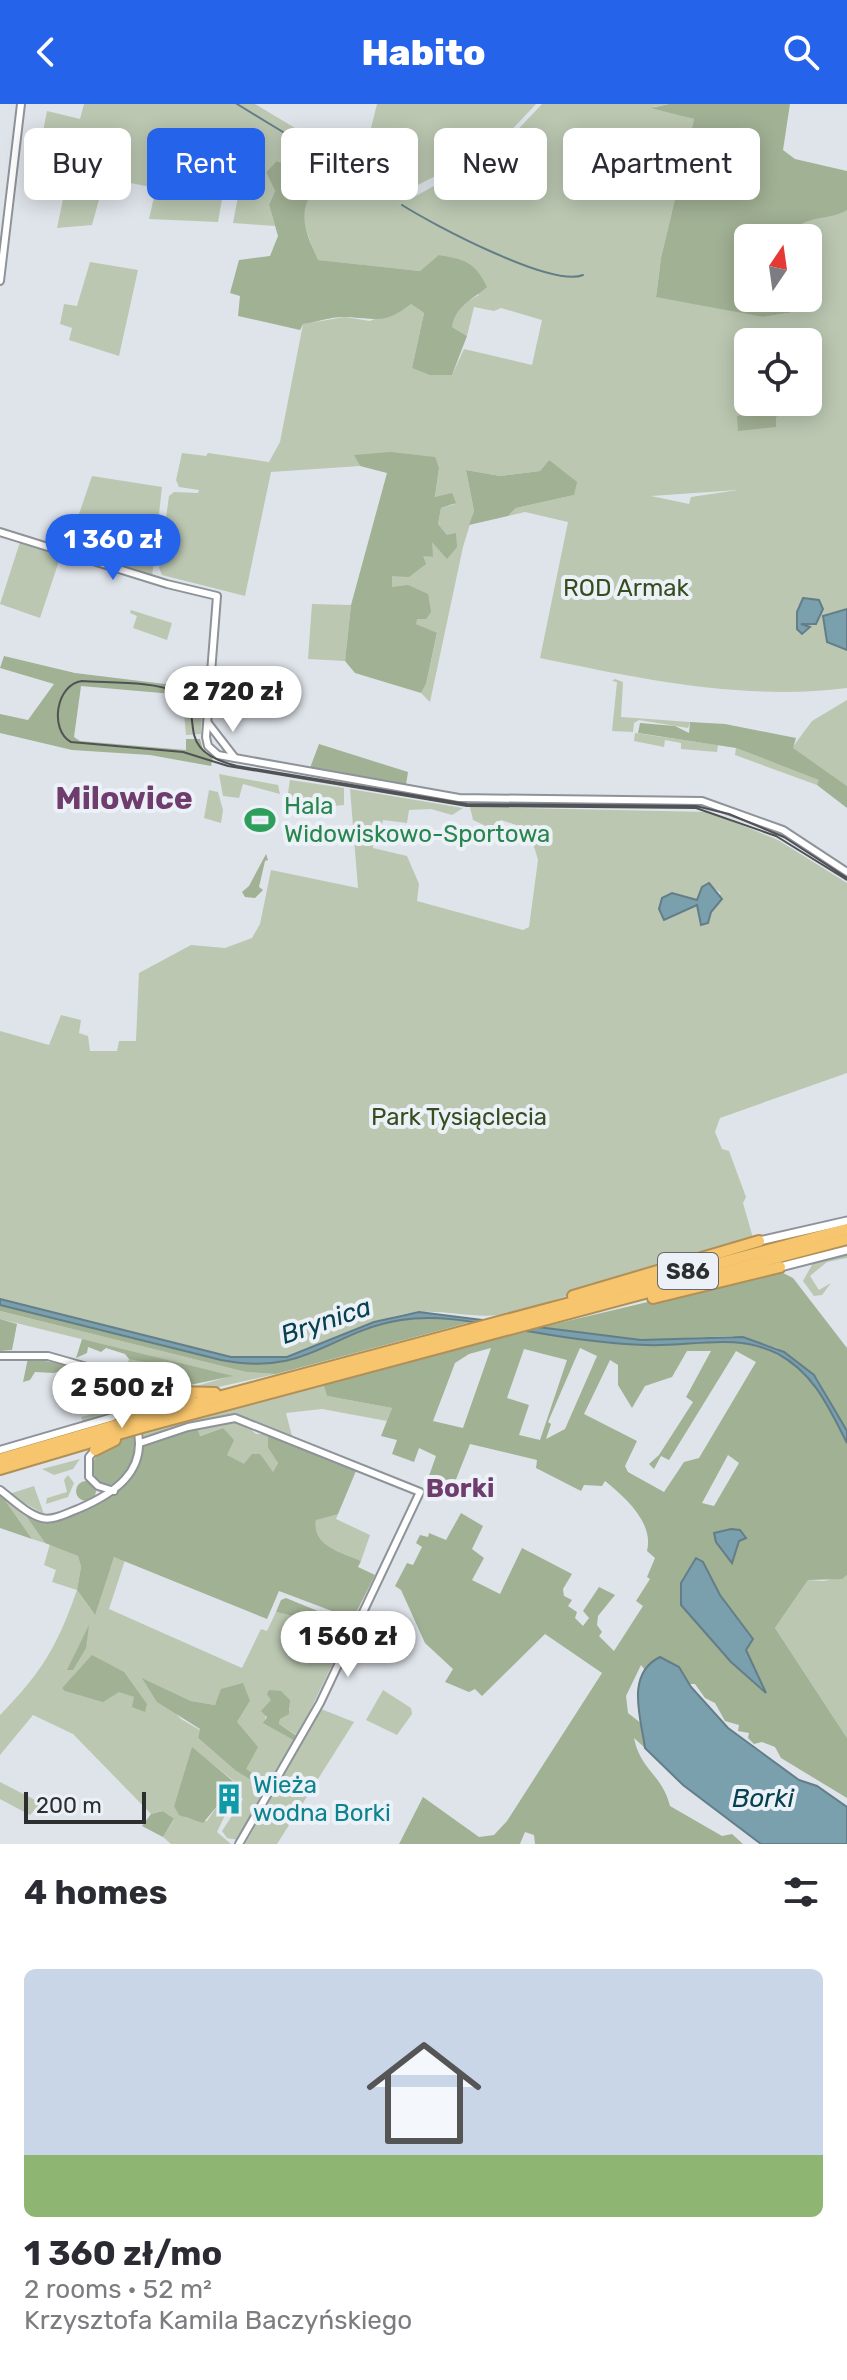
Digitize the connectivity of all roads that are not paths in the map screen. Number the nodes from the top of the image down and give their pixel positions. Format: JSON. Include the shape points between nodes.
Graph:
{"nodes":[{"id":1,"x":21,"y":104,"type":"edge"},
{"id":2,"x":0,"y":281,"type":"edge"},
{"id":3,"x":0,"y":532,"type":"edge"},
{"id":4,"x":207,"y":719,"type":"junction"},
{"id":5,"x":237,"y":761,"type":"junction"},
{"id":6,"x":847,"y":872,"type":"edge"},
{"id":7,"x":847,"y":1221,"type":"edge"},
{"id":8,"x":847,"y":1229,"type":"edge"},
{"id":9,"x":847,"y":1239,"type":"edge"},
{"id":10,"x":759,"y":1241,"type":"joint"},
{"id":11,"x":847,"y":1250,"type":"edge"},
{"id":12,"x":780,"y":1267,"type":"joint"},
{"id":13,"x":600,"y":1305,"type":"junction"},
{"id":14,"x":537,"y":1311,"type":"junction"},
{"id":15,"x":0,"y":1356,"type":"edge"},
{"id":16,"x":115,"y":1375,"type":"junction"},
{"id":17,"x":233,"y":1393,"type":"junction"},
{"id":18,"x":208,"y":1394,"type":"junction"},
{"id":19,"x":147,"y":1416,"type":"junction"},
{"id":20,"x":122,"y":1424,"type":"junction"},
{"id":21,"x":140,"y":1443,"type":"junction"},
{"id":22,"x":0,"y":1450,"type":"edge"},
{"id":23,"x":95,"y":1450,"type":"joint"},
{"id":24,"x":0,"y":1459,"type":"edge"},
{"id":25,"x":0,"y":1469,"type":"edge"},
{"id":26,"x":98,"y":1486,"type":"junction"},
{"id":27,"x":0,"y":1490,"type":"edge"},
{"id":28,"x":114,"y":1491,"type":"junction"},
{"id":29,"x":101,"y":1498,"type":"junction"},
{"id":30,"x":239,"y":1844,"type":"edge"}],
"edges":[{"from":1,"to":2,"type":"street"},
{"from":3,"to":4,"type":"street","via":[[217,596]]},
{"from":4,"to":5,"type":"street"},
{"from":4,"to":5,"type":"street","via":[[212,751]]},
{"from":5,"to":6,"type":"street","via":[[467,799],[702,801],[783,830]]},
{"from":7,"to":10,"type":"main road"},
{"from":8,"to":14,"type":"highway","number":"S86"},
{"from":9,"to":13,"type":"highway","number":"S86"},
{"from":10,"to":14,"type":"highway","via":[[605,1284]]},
{"from":11,"to":12,"type":"main road"},
{"from":12,"to":13,"type":"highway"},
{"from":13,"to":19,"type":"highway","number":"S86","via":[[268,1393]]},
{"from":14,"to":17,"type":"highway","number":"S86"},
{"from":15,"to":16,"type":"street","via":[[48,1356]]},
{"from":16,"to":18,"type":"highway","via":[[177,1392]]},
{"from":16,"to":21,"type":"street","via":[[129,1397]]},
{"from":17,"to":18,"type":"highway"},
{"from":17,"to":19,"type":"highway","number":"S86"},
{"from":18,"to":19,"type":"highway"},
{"from":19,"to":20,"type":"highway","number":"S86","bridge":true},
{"from":20,"to":22,"type":"street"},
{"from":20,"to":23,"type":"highway"},
{"from":20,"to":24,"type":"highway","number":"S86"},
{"from":20,"to":25,"type":"highway","number":"S86"},
{"from":21,"to":28,"type":"street","via":[[134,1469]]},
{"from":21,"to":30,"type":"street","via":[[235,1418],[420,1492],[320,1703]]},
{"from":23,"to":26,"type":"street","via":[[88,1470]]},
{"from":26,"to":28,"type":"street"},
{"from":26,"to":29,"type":"street"},
{"from":27,"to":29,"type":"street","via":[[45,1518]]},
{"from":28,"to":29,"type":"street"}]}
